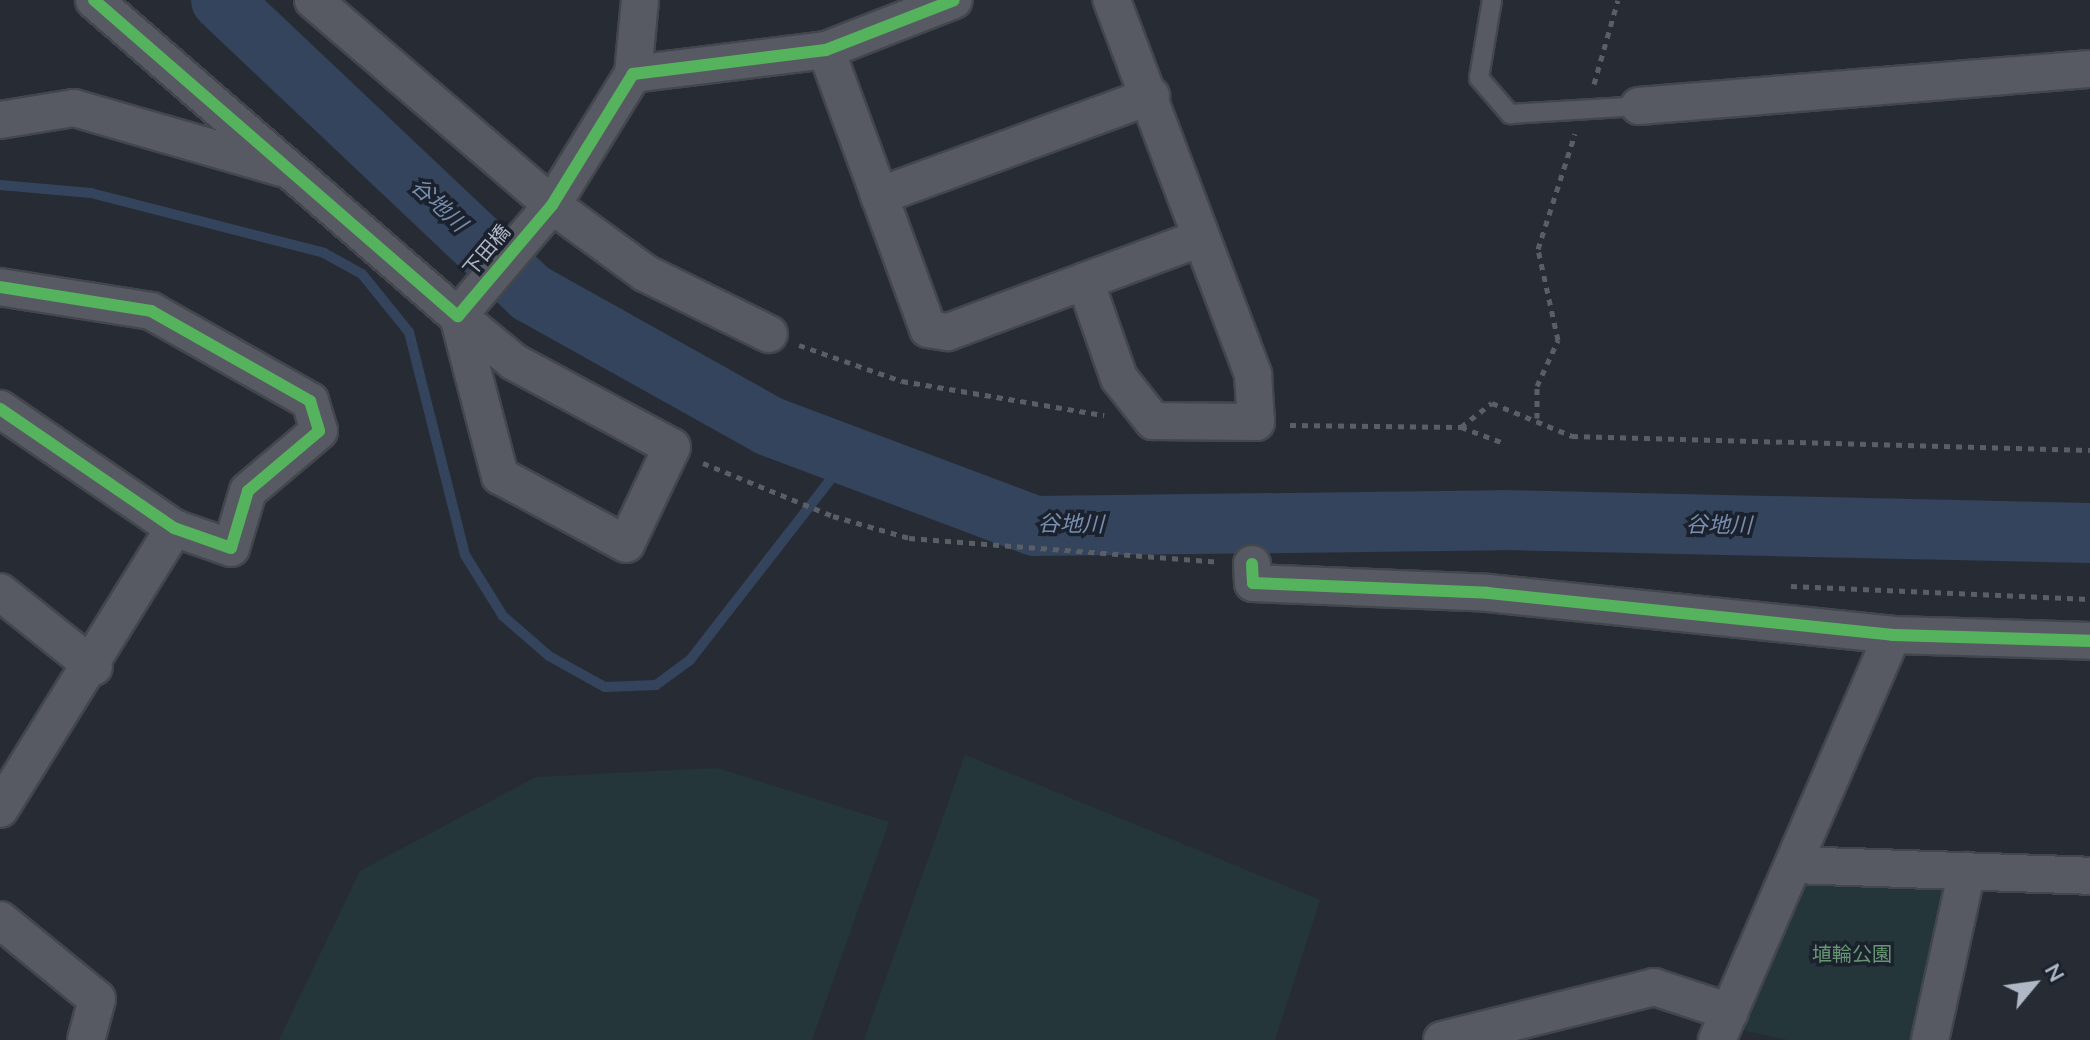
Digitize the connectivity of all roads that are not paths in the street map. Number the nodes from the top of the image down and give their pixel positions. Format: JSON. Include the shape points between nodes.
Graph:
{"nodes":[{"id":1,"x":94,"y":0,"type":"edge"},
{"id":2,"x":640,"y":0,"type":"edge"},
{"id":3,"x":954,"y":0,"type":"edge"},
{"id":4,"x":1112,"y":0,"type":"edge"},
{"id":5,"x":1492,"y":0,"type":"edge"},
{"id":6,"x":332,"y":6,"type":"edge"},
{"id":7,"x":892,"y":13,"type":"edge"},
{"id":8,"x":826,"y":50,"type":"junction"},
{"id":9,"x":2090,"y":69,"type":"edge"},
{"id":10,"x":633,"y":74,"type":"junction"},
{"id":11,"x":1151,"y":96,"type":"junction"},
{"id":12,"x":1639,"y":106,"type":"joint"},
{"id":13,"x":0,"y":120,"type":"edge"},
{"id":14,"x":295,"y":171,"type":"junction"},
{"id":15,"x":879,"y":196,"type":"junction"},
{"id":16,"x":544,"y":213,"type":"junction"},
{"id":17,"x":1201,"y":238,"type":"junction"},
{"id":18,"x":1085,"y":281,"type":"junction"},
{"id":19,"x":0,"y":287,"type":"edge"},
{"id":20,"x":462,"y":310,"type":"junction"},
{"id":21,"x":769,"y":334,"type":"road end"},
{"id":22,"x":0,"y":409,"type":"edge"},
{"id":23,"x":174,"y":528,"type":"junction"},
{"id":24,"x":1252,"y":564,"type":"dead end"},
{"id":25,"x":0,"y":592,"type":"edge"},
{"id":26,"x":1892,"y":635,"type":"junction"},
{"id":27,"x":2090,"y":641,"type":"edge"},
{"id":28,"x":94,"y":667,"type":"junction"},
{"id":29,"x":0,"y":809,"type":"edge"},
{"id":30,"x":1795,"y":865,"type":"junction"},
{"id":31,"x":1967,"y":871,"type":"junction"},
{"id":32,"x":2090,"y":876,"type":"edge"},
{"id":33,"x":0,"y":920,"type":"edge"},
{"id":34,"x":1724,"y":1026,"type":"edge"},
{"id":35,"x":86,"y":1040,"type":"edge"},
{"id":36,"x":1442,"y":1040,"type":"edge"},
{"id":37,"x":1930,"y":1040,"type":"edge"}],
"edges":[{"from":1,"to":14,"type":"street"},
{"from":2,"to":10,"type":"street"},
{"from":3,"to":7,"type":"street"},
{"from":4,"to":11,"type":"street"},
{"from":5,"to":12,"type":"lane","via":[[1479,78],[1510,114]]},
{"from":6,"to":16,"type":"street"},
{"from":7,"to":8,"type":"street"},
{"from":8,"to":10,"type":"street"},
{"from":8,"to":15,"type":"street"},
{"from":9,"to":12,"type":"street"},
{"from":10,"to":16,"type":"street","name":"下田橋"},
{"from":11,"to":15,"type":"street"},
{"from":11,"to":17,"type":"street"},
{"from":13,"to":14,"type":"street","via":[[74,108]]},
{"from":14,"to":20,"type":"street"},
{"from":15,"to":18,"type":"street","via":[[928,329],[948,332]]},
{"from":16,"to":20,"type":"street","name":"下田橋"},
{"from":16,"to":21,"type":"street","via":[[645,273]]},
{"from":17,"to":18,"type":"street"},
{"from":17,"to":18,"type":"street","via":[[1253,374],[1256,422],[1153,421],[1119,378]]},
{"from":19,"to":23,"type":"street","via":[[151,311],[310,401],[319,431],[248,491],[231,548]]},
{"from":20,"to":20,"type":"street","via":[[514,362],[672,447],[626,544],[500,476]]},
{"from":22,"to":23,"type":"street"},
{"from":23,"to":28,"type":"street"},
{"from":24,"to":26,"type":"street","via":[[1253,583],[1488,593]]},
{"from":25,"to":28,"type":"street"},
{"from":26,"to":27,"type":"street"},
{"from":26,"to":30,"type":"street"},
{"from":28,"to":29,"type":"street"},
{"from":30,"to":31,"type":"street"},
{"from":30,"to":34,"type":"street"},
{"from":31,"to":32,"type":"street"},
{"from":31,"to":37,"type":"street"},
{"from":33,"to":35,"type":"street","via":[[97,999]]},
{"from":34,"to":36,"type":"street","via":[[1654,987]]}]}
